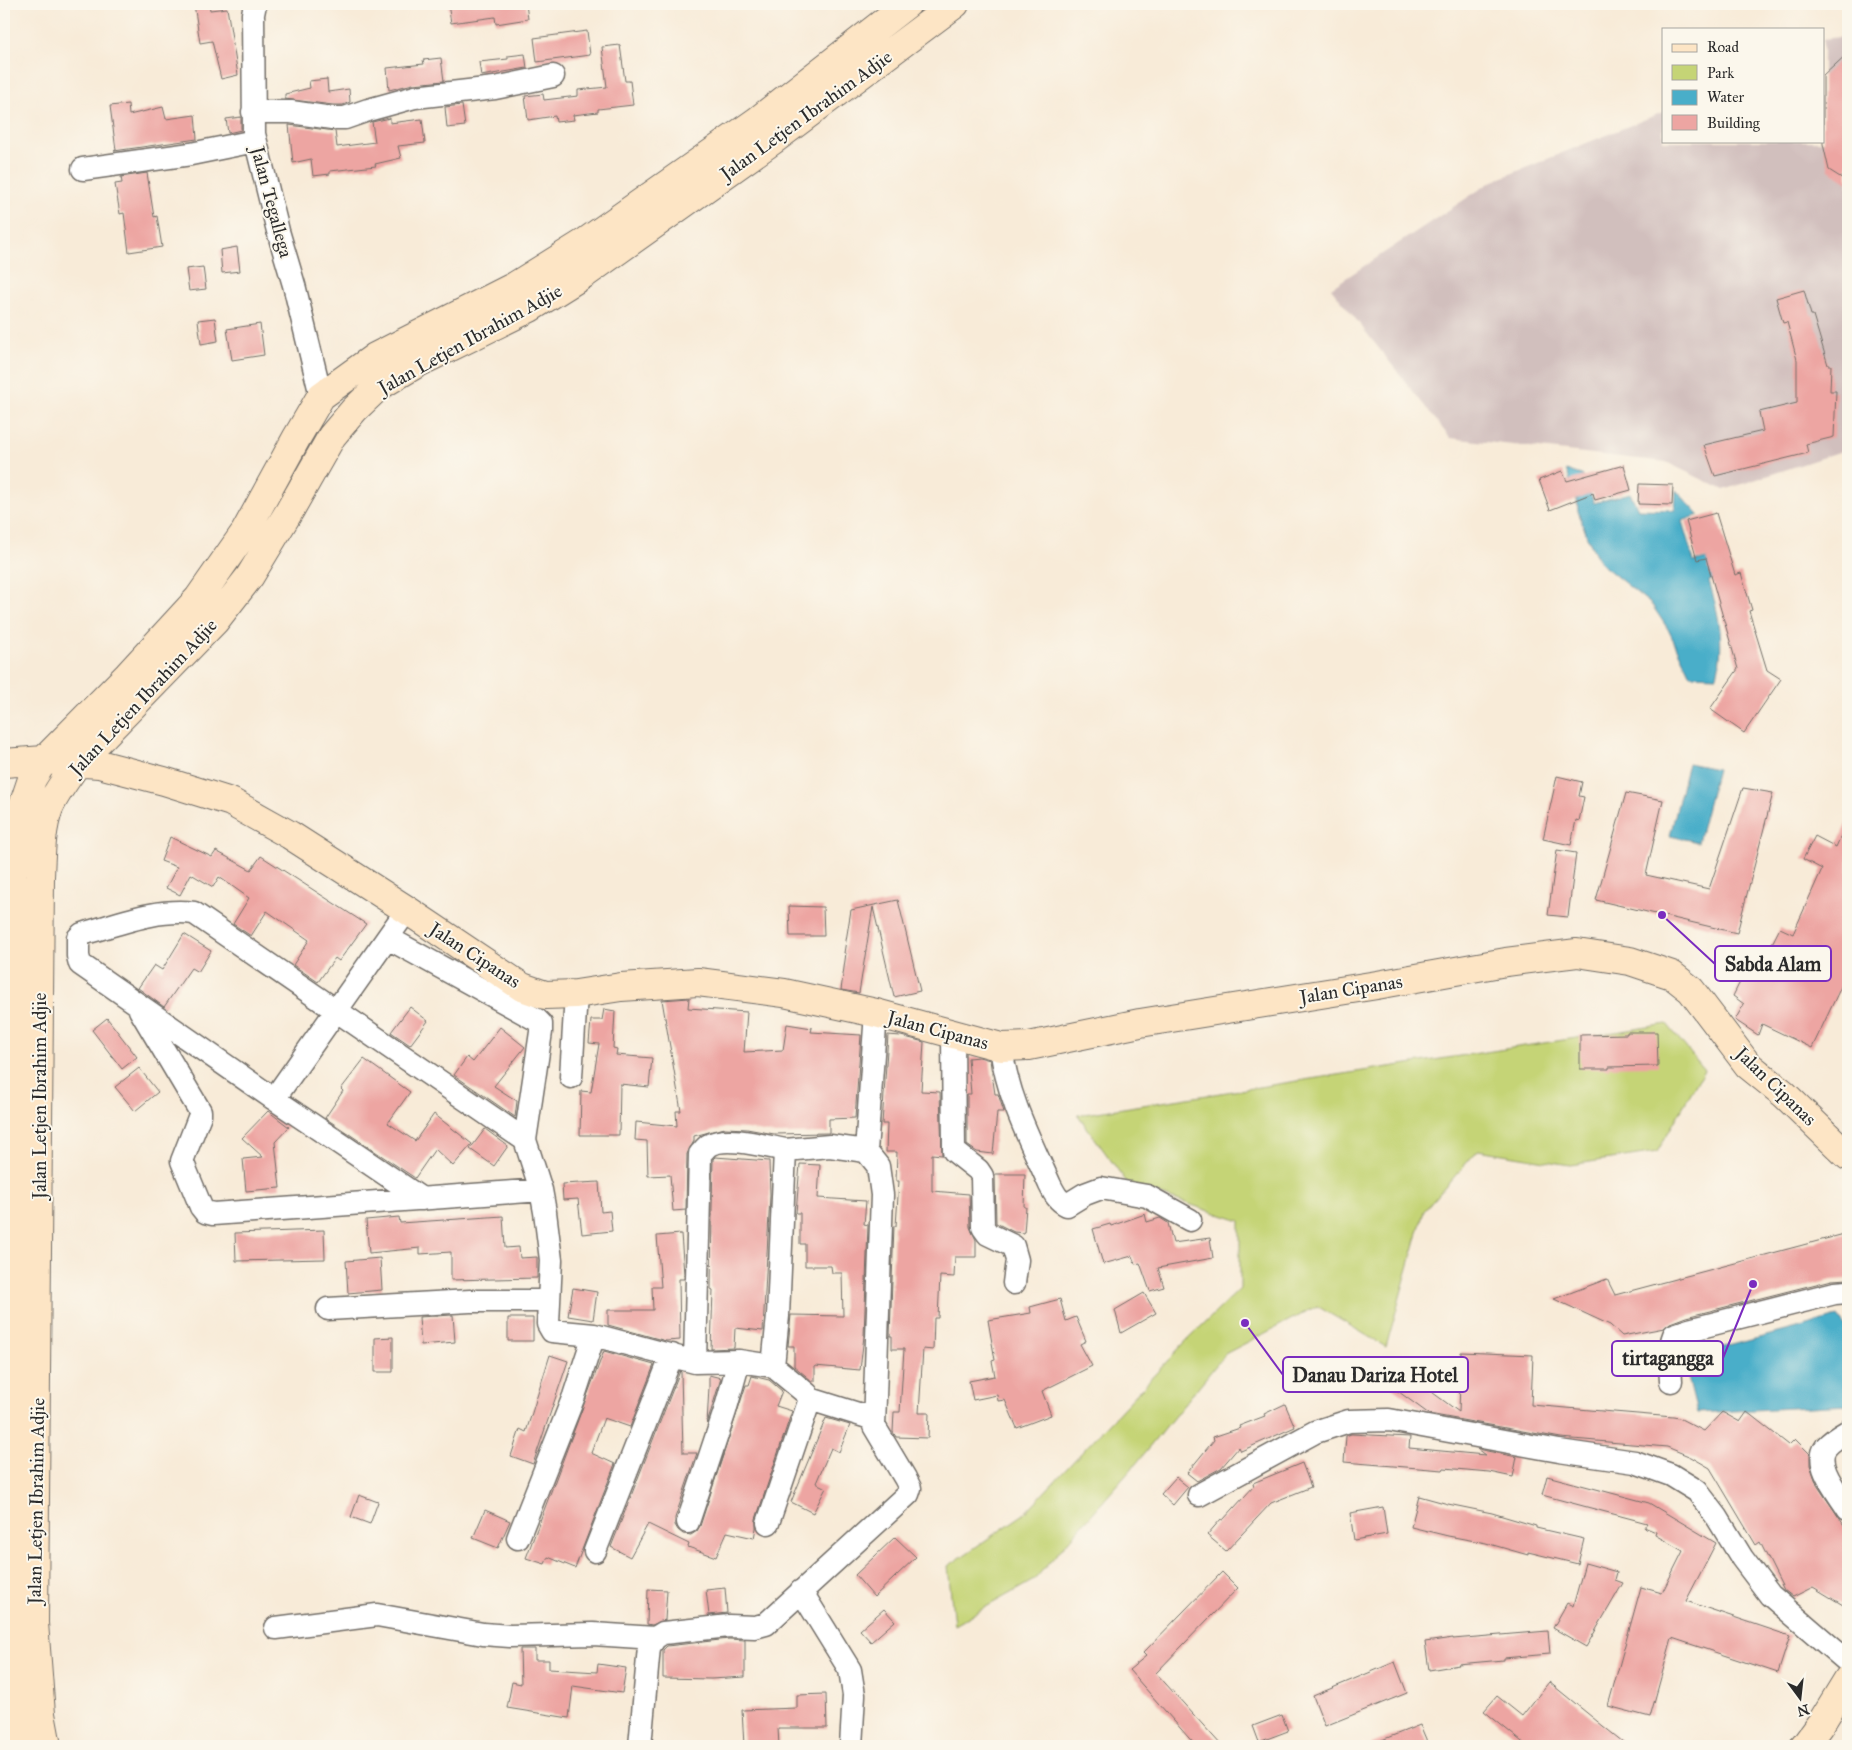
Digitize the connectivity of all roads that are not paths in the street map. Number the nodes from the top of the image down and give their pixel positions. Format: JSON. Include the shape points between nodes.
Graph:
{"nodes":[{"id":1,"x":255,"y":4,"type":"edge"},
{"id":2,"x":907,"y":4,"type":"edge"},
{"id":3,"x":955,"y":4,"type":"edge"},
{"id":4,"x":553,"y":76,"type":"dead end"},
{"id":5,"x":253,"y":112,"type":"junction"},
{"id":6,"x":255,"y":141,"type":"junction"},
{"id":7,"x":83,"y":169,"type":"dead end"},
{"id":8,"x":523,"y":297,"type":"junction"},
{"id":9,"x":321,"y":396,"type":"junction"},
{"id":10,"x":44,"y":760,"type":"junction"},
{"id":11,"x":78,"y":762,"type":"junction"},
{"id":12,"x":4,"y":763,"type":"edge"},
{"id":13,"x":407,"y":910,"type":"junction"},
{"id":14,"x":388,"y":938,"type":"junction"},
{"id":15,"x":576,"y":994,"type":"junction"},
{"id":16,"x":135,"y":1002,"type":"junction"},
{"id":17,"x":336,"y":1010,"type":"junction"},
{"id":18,"x":876,"y":1013,"type":"junction"},
{"id":19,"x":953,"y":1035,"type":"junction"},
{"id":20,"x":1001,"y":1047,"type":"junction"},
{"id":21,"x":571,"y":1077,"type":"dead end"},
{"id":22,"x":274,"y":1099,"type":"junction"},
{"id":23,"x":525,"y":1140,"type":"junction"},
{"id":24,"x":785,"y":1150,"type":"junction"},
{"id":25,"x":866,"y":1151,"type":"junction"},
{"id":26,"x":1848,"y":1156,"type":"edge"},
{"id":27,"x":541,"y":1190,"type":"junction"},
{"id":28,"x":422,"y":1199,"type":"junction"},
{"id":29,"x":1190,"y":1220,"type":"dead end"},
{"id":30,"x":1014,"y":1283,"type":"dead end"},
{"id":31,"x":1848,"y":1292,"type":"edge"},
{"id":32,"x":549,"y":1301,"type":"junction"},
{"id":33,"x":328,"y":1309,"type":"dead end"},
{"id":34,"x":594,"y":1335,"type":"junction"},
{"id":35,"x":672,"y":1355,"type":"junction"},
{"id":36,"x":695,"y":1362,"type":"junction"},
{"id":37,"x":740,"y":1362,"type":"junction"},
{"id":38,"x":774,"y":1366,"type":"junction"},
{"id":39,"x":1671,"y":1381,"type":"dead end"},
{"id":40,"x":810,"y":1399,"type":"junction"},
{"id":41,"x":874,"y":1419,"type":"junction"},
{"id":42,"x":1848,"y":1430,"type":"edge"},
{"id":43,"x":1199,"y":1495,"type":"dead end"},
{"id":44,"x":36,"y":1508,"type":"junction"},
{"id":45,"x":10,"y":1509,"type":"junction"},
{"id":46,"x":1848,"y":1510,"type":"edge"},
{"id":47,"x":688,"y":1522,"type":"dead end"},
{"id":48,"x":768,"y":1523,"type":"dead end"},
{"id":49,"x":518,"y":1538,"type":"dead end"},
{"id":50,"x":594,"y":1551,"type":"dead end"},
{"id":51,"x":801,"y":1591,"type":"junction"},
{"id":52,"x":276,"y":1628,"type":"dead end"},
{"id":53,"x":655,"y":1638,"type":"junction"},
{"id":54,"x":1848,"y":1662,"type":"edge"},
{"id":55,"x":1848,"y":1679,"type":"edge"},
{"id":56,"x":22,"y":1746,"type":"edge"},
{"id":57,"x":47,"y":1746,"type":"edge"},
{"id":58,"x":640,"y":1746,"type":"edge"},
{"id":59,"x":851,"y":1746,"type":"edge"},
{"id":60,"x":1804,"y":1746,"type":"edge"}],
"edges":[{"from":1,"to":5,"type":"street","name":"Jalan Tegallega"},
{"from":2,"to":8,"type":"street","name":"Jalan Letjen Ibrahim Adjie","via":[[757,121],[584,243]]},
{"from":3,"to":8,"type":"street","name":"Jalan Letjen Ibrahim Adjie","via":[[776,138],[586,272]]},
{"from":4,"to":5,"type":"street","via":[[495,88],[415,97],[345,118]]},
{"from":5,"to":6,"type":"street","name":"Jalan Tegallega"},
{"from":6,"to":7,"type":"street","via":[[191,154]]},
{"from":6,"to":9,"type":"street","name":"Jalan Tegallega"},
{"from":8,"to":9,"type":"street","name":"Jalan Letjen Ibrahim Adjie","via":[[375,357]]},
{"from":8,"to":11,"type":"street","name":"Jalan Letjen Ibrahim Adjie","via":[[379,386],[354,410],[332,436],[250,576],[215,621]]},
{"from":9,"to":10,"type":"street","name":"Jalan Letjen Ibrahim Adjie","via":[[244,532],[198,599]]},
{"from":10,"to":11,"type":"street","name":"Jalan Cipanas"},
{"from":10,"to":12,"type":"street","name":"Jalan Cipanas"},
{"from":10,"to":45,"type":"street","name":"Jalan Letjen Ibrahim Adjie","via":[[32,780],[23,806],[12,874]]},
{"from":11,"to":13,"type":"street","name":"Jalan Cipanas","via":[[115,767],[231,802],[290,835]]},
{"from":11,"to":44,"type":"street","name":"Jalan Letjen Ibrahim Adjie","via":[[50,808],[41,853]]},
{"from":13,"to":14,"type":"street"},
{"from":13,"to":15,"type":"street","name":"Jalan Cipanas","via":[[522,987],[545,994]]},
{"from":14,"to":17,"type":"street"},
{"from":14,"to":23,"type":"street","via":[[541,1024]]},
{"from":15,"to":18,"type":"street","name":"Jalan Cipanas","via":[[620,987],[698,982],[784,993]]},
{"from":15,"to":21,"type":"street"},
{"from":16,"to":17,"type":"street","via":[[80,964],[78,938],[82,934],[161,912],[180,912],[194,913]]},
{"from":16,"to":22,"type":"street"},
{"from":16,"to":28,"type":"street","via":[[200,1111],[182,1161],[205,1212]]},
{"from":17,"to":22,"type":"street"},
{"from":17,"to":23,"type":"street"},
{"from":18,"to":19,"type":"street","name":"Jalan Cipanas"},
{"from":18,"to":25,"type":"street"},
{"from":19,"to":20,"type":"street","name":"Jalan Cipanas"},
{"from":19,"to":30,"type":"street","via":[[954,1151],[982,1176],[983,1227],[988,1234],[1013,1246],[1018,1260]]},
{"from":20,"to":26,"type":"street","name":"Jalan Cipanas","via":[[1029,1046],[1140,1023],[1577,953],[1630,960],[1672,975],[1691,990],[1748,1065],[1784,1094]]},
{"from":20,"to":29,"type":"street","via":[[1004,1071],[1014,1103],[1050,1185],[1063,1203],[1067,1206],[1100,1188],[1147,1196]]},
{"from":22,"to":28,"type":"street"},
{"from":23,"to":27,"type":"street"},
{"from":24,"to":25,"type":"street","via":[[830,1146]]},
{"from":24,"to":36,"type":"street","via":[[747,1142],[720,1141],[700,1154]]},
{"from":24,"to":38,"type":"street"},
{"from":25,"to":41,"type":"street","via":[[878,1166],[882,1195]]},
{"from":27,"to":28,"type":"street"},
{"from":27,"to":32,"type":"street","via":[[551,1260]]},
{"from":31,"to":39,"type":"street","via":[[1835,1292],[1674,1335],[1669,1354]]},
{"from":32,"to":33,"type":"street","via":[[470,1301]]},
{"from":32,"to":34,"type":"street","via":[[552,1330]]},
{"from":34,"to":35,"type":"street"},
{"from":34,"to":49,"type":"street","via":[[574,1396]]},
{"from":35,"to":36,"type":"street"},
{"from":35,"to":50,"type":"street"},
{"from":36,"to":37,"type":"street"},
{"from":37,"to":38,"type":"street"},
{"from":37,"to":47,"type":"street"},
{"from":38,"to":40,"type":"street"},
{"from":40,"to":41,"type":"street"},
{"from":40,"to":48,"type":"street"},
{"from":41,"to":51,"type":"street","via":[[874,1426],[910,1488],[908,1494]]},
{"from":42,"to":46,"type":"street","via":[[1822,1454],[1824,1470]]},
{"from":43,"to":54,"type":"street","via":[[1315,1432],[1349,1421],[1389,1420],[1635,1462],[1671,1475],[1697,1491],[1770,1594]]},
{"from":44,"to":45,"type":"street"},
{"from":44,"to":57,"type":"street","name":"Jalan Letjen Ibrahim Adjie","via":[[34,1623],[41,1714]]},
{"from":45,"to":56,"type":"street","name":"Jalan Letjen Ibrahim Adjie","via":[[10,1637]]},
{"from":51,"to":53,"type":"street","via":[[766,1624],[663,1632]]},
{"from":51,"to":59,"type":"street","via":[[850,1670],[854,1695]]},
{"from":52,"to":53,"type":"street","via":[[377,1615],[483,1634],[593,1634]]},
{"from":53,"to":58,"type":"street","via":[[649,1647]]},
{"from":55,"to":60,"type":"street"}]}
